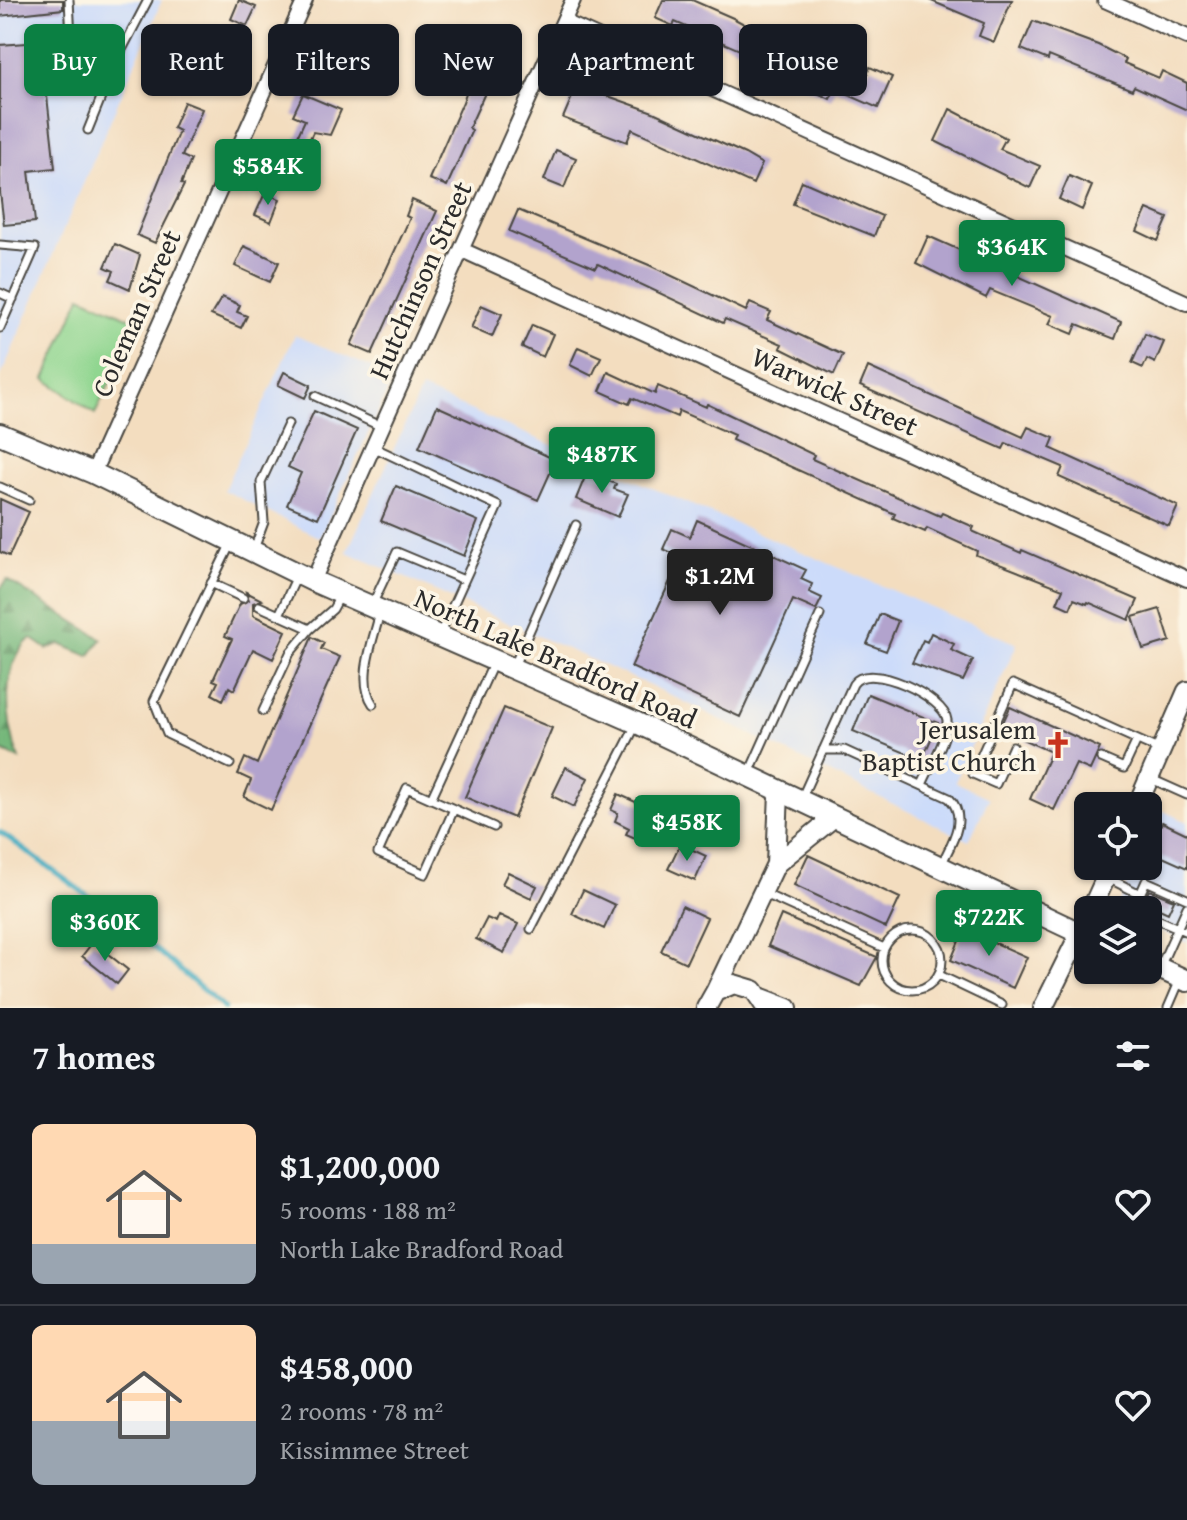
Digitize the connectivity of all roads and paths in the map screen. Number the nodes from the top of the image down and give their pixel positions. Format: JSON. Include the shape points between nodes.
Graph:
{"nodes":[{"id":1,"x":69,"y":0,"type":"edge"},
{"id":2,"x":148,"y":0,"type":"edge"},
{"id":3,"x":305,"y":0,"type":"edge"},
{"id":4,"x":573,"y":0,"type":"edge"},
{"id":5,"x":1105,"y":0,"type":"edge"},
{"id":6,"x":564,"y":22,"type":"junction"},
{"id":7,"x":70,"y":24,"type":"edge"},
{"id":8,"x":1187,"y":37,"type":"edge"},
{"id":9,"x":125,"y":44,"type":"edge"},
{"id":10,"x":102,"y":96,"type":"edge"},
{"id":11,"x":88,"y":130,"type":"dead end"},
{"id":12,"x":0,"y":245,"type":"edge"},
{"id":13,"x":462,"y":250,"type":"junction"},
{"id":14,"x":0,"y":293,"type":"edge"},
{"id":15,"x":13,"y":299,"type":"junction"},
{"id":16,"x":1187,"y":303,"type":"edge"},
{"id":17,"x":0,"y":328,"type":"edge"},
{"id":18,"x":315,"y":396,"type":"dead end"},
{"id":19,"x":288,"y":424,"type":"dead end"},
{"id":20,"x":382,"y":427,"type":"junction"},
{"id":21,"x":0,"y":434,"type":"edge"},
{"id":22,"x":373,"y":447,"type":"junction"},
{"id":23,"x":93,"y":473,"type":"junction"},
{"id":24,"x":0,"y":487,"type":"edge"},
{"id":25,"x":29,"y":500,"type":"dead end"},
{"id":26,"x":576,"y":525,"type":"dead end"},
{"id":27,"x":232,"y":541,"type":"junction"},
{"id":28,"x":253,"y":551,"type":"junction"},
{"id":29,"x":306,"y":577,"type":"junction"},
{"id":30,"x":1187,"y":579,"type":"edge"},
{"id":31,"x":464,"y":580,"type":"junction"},
{"id":32,"x":211,"y":583,"type":"junction"},
{"id":33,"x":341,"y":593,"type":"junction"},
{"id":34,"x":243,"y":598,"type":"dead end"},
{"id":35,"x":259,"y":606,"type":"dead end"},
{"id":36,"x":376,"y":608,"type":"junction"},
{"id":37,"x":279,"y":615,"type":"junction"},
{"id":38,"x":820,"y":615,"type":"dead end"},
{"id":39,"x":310,"y":629,"type":"junction"},
{"id":40,"x":439,"y":636,"type":"junction"},
{"id":41,"x":504,"y":664,"type":"junction"},
{"id":42,"x":1187,"y":691,"type":"edge"},
{"id":43,"x":373,"y":704,"type":"dead end"},
{"id":44,"x":263,"y":711,"type":"dead end"},
{"id":45,"x":637,"y":723,"type":"junction"},
{"id":46,"x":1137,"y":740,"type":"junction"},
{"id":47,"x":1013,"y":746,"type":"dead end"},
{"id":48,"x":823,"y":750,"type":"junction"},
{"id":49,"x":1161,"y":750,"type":"junction"},
{"id":50,"x":1101,"y":758,"type":"dead end"},
{"id":51,"x":230,"y":764,"type":"dead end"},
{"id":52,"x":747,"y":777,"type":"junction"},
{"id":53,"x":1149,"y":778,"type":"junction"},
{"id":54,"x":922,"y":785,"type":"junction"},
{"id":55,"x":779,"y":792,"type":"junction"},
{"id":56,"x":1143,"y":792,"type":"edge"},
{"id":57,"x":1187,"y":795,"type":"edge"},
{"id":58,"x":431,"y":799,"type":"junction"},
{"id":59,"x":800,"y":802,"type":"junction"},
{"id":60,"x":454,"y":809,"type":"junction"},
{"id":61,"x":833,"y":818,"type":"junction"},
{"id":62,"x":494,"y":827,"type":"dead end"},
{"id":63,"x":776,"y":864,"type":"junction"},
{"id":64,"x":940,"y":868,"type":"junction"},
{"id":65,"x":1120,"y":880,"type":"edge"},
{"id":66,"x":763,"y":894,"type":"junction"},
{"id":67,"x":1140,"y":894,"type":"joint"},
{"id":68,"x":1187,"y":899,"type":"edge"},
{"id":69,"x":1187,"y":907,"type":"edge"},
{"id":70,"x":1162,"y":921,"type":"edge"},
{"id":71,"x":1074,"y":924,"type":"edge"},
{"id":72,"x":1178,"y":928,"type":"junction"},
{"id":73,"x":531,"y":929,"type":"dead end"},
{"id":74,"x":1187,"y":932,"type":"edge"},
{"id":75,"x":740,"y":945,"type":"junction"},
{"id":76,"x":884,"y":948,"type":"junction"},
{"id":77,"x":1074,"y":951,"type":"edge"},
{"id":78,"x":1162,"y":953,"type":"edge"},
{"id":79,"x":1162,"y":969,"type":"edge"},
{"id":80,"x":939,"y":975,"type":"junction"},
{"id":81,"x":1185,"y":979,"type":"edge"},
{"id":82,"x":761,"y":999,"type":"edge"},
{"id":83,"x":711,"y":1000,"type":"edge"},
{"id":84,"x":1002,"y":1005,"type":"dead end"},
{"id":85,"x":788,"y":1008,"type":"edge"},
{"id":86,"x":1043,"y":1008,"type":"edge"},
{"id":87,"x":1168,"y":1008,"type":"edge"}],
"edges":[{"from":1,"to":7,"type":"lane"},
{"from":2,"to":9,"type":"lane"},
{"from":3,"to":23,"type":"street","name":"Coleman Street"},
{"from":4,"to":6,"type":"street","name":"Hutchinson Street"},
{"from":5,"to":8,"type":"street"},
{"from":6,"to":13,"type":"street","name":"Hutchinson Street"},
{"from":6,"to":16,"type":"street"},
{"from":10,"to":11,"type":"lane"},
{"from":12,"to":15,"type":"lane","via":[[35,248]]},
{"from":13,"to":20,"type":"street","name":"Hutchinson Street"},
{"from":13,"to":30,"type":"street","name":"Warwick Street"},
{"from":14,"to":15,"type":"lane"},
{"from":15,"to":17,"type":"lane"},
{"from":18,"to":20,"type":"lane"},
{"from":19,"to":28,"type":"lane","via":[[261,482],[264,522]]},
{"from":20,"to":22,"type":"street","name":"Hutchinson Street"},
{"from":21,"to":23,"type":"main road","name":"North Lake Bradford Road"},
{"from":22,"to":29,"type":"street","name":"Hutchinson Street"},
{"from":22,"to":31,"type":"lane","via":[[498,506]]},
{"from":23,"to":27,"type":"main road","name":"North Lake Bradford Road"},
{"from":24,"to":25,"type":"lane"},
{"from":26,"to":41,"type":"lane"},
{"from":27,"to":28,"type":"main road","name":"North Lake Bradford Road"},
{"from":27,"to":32,"type":"lane"},
{"from":28,"to":29,"type":"main road","name":"North Lake Bradford Road"},
{"from":29,"to":33,"type":"main road","name":"North Lake Bradford Road"},
{"from":29,"to":37,"type":"lane"},
{"from":31,"to":36,"type":"lane","via":[[397,552]]},
{"from":31,"to":40,"type":"lane"},
{"from":32,"to":34,"type":"lane"},
{"from":32,"to":51,"type":"lane","via":[[154,701],[167,734]]},
{"from":33,"to":36,"type":"main road","name":"North Lake Bradford Road"},
{"from":33,"to":39,"type":"lane","via":[[333,609]]},
{"from":35,"to":37,"type":"lane"},
{"from":36,"to":40,"type":"main road","name":"North Lake Bradford Road"},
{"from":36,"to":43,"type":"lane","via":[[365,681]]},
{"from":37,"to":39,"type":"lane"},
{"from":38,"to":52,"type":"lane"},
{"from":39,"to":44,"type":"lane","via":[[290,653]]},
{"from":40,"to":41,"type":"main road","name":"North Lake Bradford Road"},
{"from":41,"to":45,"type":"main road","name":"North Lake Bradford Road"},
{"from":41,"to":58,"type":"lane"},
{"from":42,"to":49,"type":"street"},
{"from":45,"to":52,"type":"main road","name":"North Lake Bradford Road"},
{"from":45,"to":73,"type":"lane"},
{"from":46,"to":47,"type":"lane","via":[[1013,684],[973,774],[996,784]]},
{"from":46,"to":49,"type":"lane"},
{"from":46,"to":50,"type":"lane","via":[[1124,768]]},
{"from":48,"to":54,"type":"lane","via":[[844,750]]},
{"from":48,"to":54,"type":"lane","via":[[858,677],[883,675],[938,703],[947,716]]},
{"from":48,"to":59,"type":"lane"},
{"from":49,"to":53,"type":"street"},
{"from":52,"to":55,"type":"main road","name":"North Lake Bradford Road"},
{"from":53,"to":56,"type":"street"},
{"from":53,"to":57,"type":"lane"},
{"from":54,"to":64,"type":"lane","via":[[957,806],[958,823]]},
{"from":55,"to":59,"type":"main road","name":"North Lake Bradford Road"},
{"from":55,"to":63,"type":"street"},
{"from":58,"to":60,"type":"lane"},
{"from":58,"to":60,"type":"lane","via":[[407,788],[378,853],[425,874]]},
{"from":59,"to":61,"type":"main road","name":"North Lake Bradford Road"},
{"from":60,"to":62,"type":"lane"},
{"from":61,"to":63,"type":"street"},
{"from":61,"to":64,"type":"main road","name":"North Lake Bradford Road"},
{"from":63,"to":66,"type":"street"},
{"from":64,"to":71,"type":"main road","name":"North Lake Bradford Road"},
{"from":65,"to":67,"type":"lane"},
{"from":66,"to":75,"type":"street"},
{"from":66,"to":76,"type":"lane"},
{"from":67,"to":68,"type":"lane","via":[[1146,881]]},
{"from":69,"to":72,"type":"lane"},
{"from":70,"to":72,"type":"lane"},
{"from":72,"to":74,"type":"lane"},
{"from":72,"to":78,"type":"lane"},
{"from":75,"to":82,"type":"street"},
{"from":75,"to":83,"type":"street"},
{"from":76,"to":80,"type":"lane","via":[[883,968],[894,985],[914,991]]},
{"from":76,"to":80,"type":"lane","via":[[906,930],[926,932],[943,956]]},
{"from":77,"to":86,"type":"street"},
{"from":79,"to":81,"type":"main road"},
{"from":80,"to":84,"type":"lane"},
{"from":81,"to":87,"type":"lane"},
{"from":82,"to":83,"type":"street","via":[[734,984]]},
{"from":82,"to":85,"type":"street"}]}
